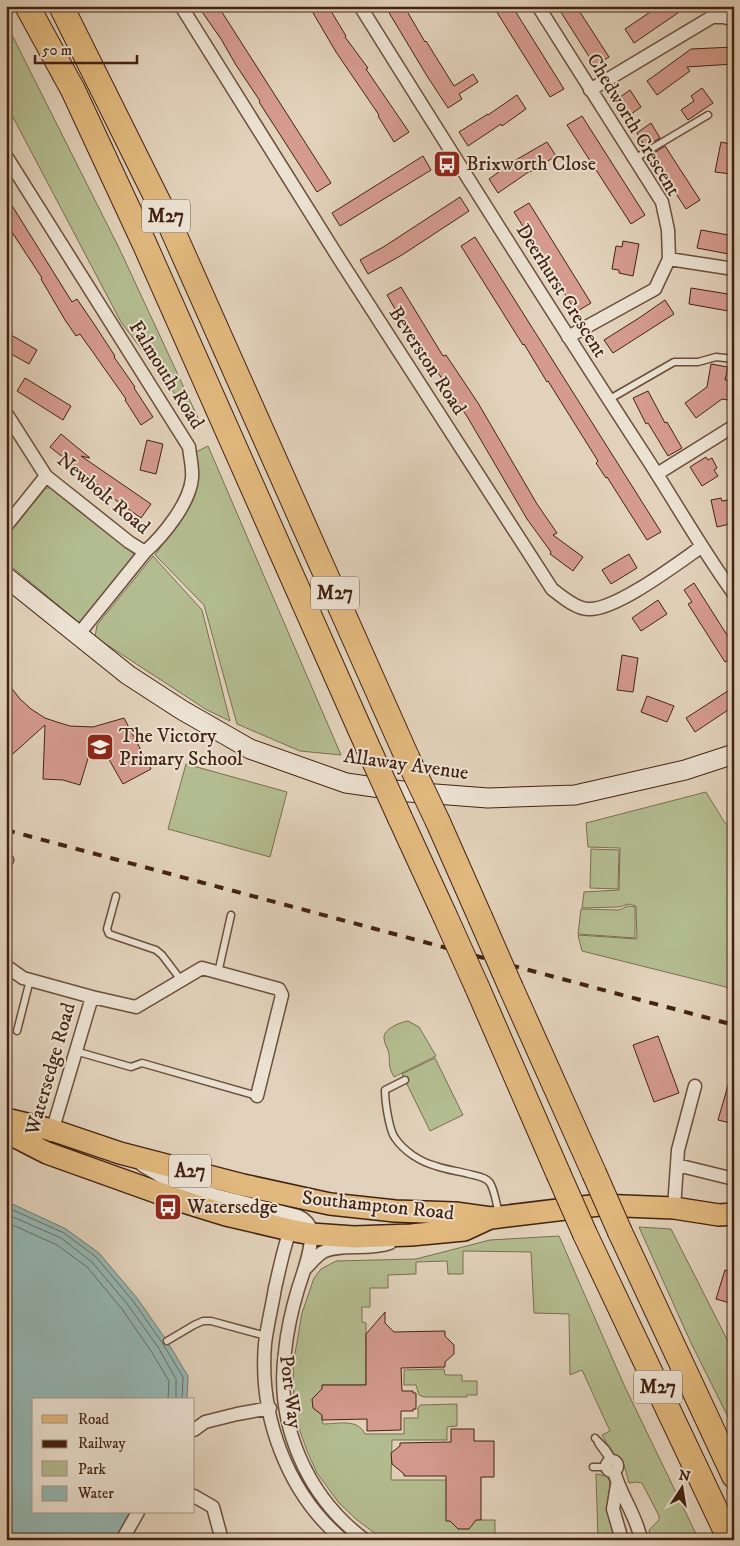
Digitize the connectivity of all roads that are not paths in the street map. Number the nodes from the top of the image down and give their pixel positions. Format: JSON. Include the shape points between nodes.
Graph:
{"nodes":[{"id":1,"x":27,"y":6,"type":"edge"},
{"id":2,"x":61,"y":6,"type":"edge"},
{"id":3,"x":181,"y":6,"type":"edge"},
{"id":4,"x":360,"y":6,"type":"edge"},
{"id":5,"x":538,"y":6,"type":"edge"},
{"id":6,"x":734,"y":20,"type":"edge"},
{"id":7,"x":590,"y":90,"type":"junction"},
{"id":8,"x":708,"y":115,"type":"dead end"},
{"id":9,"x":6,"y":156,"type":"edge"},
{"id":10,"x":634,"y":159,"type":"junction"},
{"id":11,"x":669,"y":259,"type":"junction"},
{"id":12,"x":734,"y":269,"type":"edge"},
{"id":13,"x":568,"y":337,"type":"junction"},
{"id":14,"x":734,"y":360,"type":"edge"},
{"id":15,"x":608,"y":400,"type":"junction"},
{"id":16,"x":6,"y":413,"type":"edge"},
{"id":17,"x":734,"y":426,"type":"edge"},
{"id":18,"x":657,"y":474,"type":"junction"},
{"id":19,"x":46,"y":476,"type":"junction"},
{"id":20,"x":6,"y":526,"type":"edge"},
{"id":21,"x":702,"y":547,"type":"junction"},
{"id":22,"x":145,"y":552,"type":"junction"},
{"id":23,"x":6,"y":577,"type":"edge"},
{"id":24,"x":734,"y":594,"type":"edge"},
{"id":25,"x":78,"y":635,"type":"junction"},
{"id":26,"x":734,"y":754,"type":"edge"},
{"id":27,"x":116,"y":896,"type":"dead end"},
{"id":28,"x":231,"y":915,"type":"dead end"},
{"id":29,"x":6,"y":966,"type":"edge"},
{"id":30,"x":218,"y":973,"type":"junction"},
{"id":31,"x":30,"y":980,"type":"junction"},
{"id":32,"x":181,"y":980,"type":"junction"},
{"id":33,"x":92,"y":997,"type":"junction"},
{"id":34,"x":17,"y":1031,"type":"dead end"},
{"id":35,"x":75,"y":1051,"type":"junction"},
{"id":36,"x":405,"y":1080,"type":"dead end"},
{"id":37,"x":695,"y":1086,"type":"dead end"},
{"id":38,"x":257,"y":1096,"type":"joint"},
{"id":39,"x":6,"y":1119,"type":"edge"},
{"id":40,"x":52,"y":1130,"type":"junction"},
{"id":41,"x":6,"y":1132,"type":"edge"},
{"id":42,"x":47,"y":1152,"type":"junction"},
{"id":43,"x":120,"y":1153,"type":"junction"},
{"id":44,"x":677,"y":1165,"type":"junction"},
{"id":45,"x":734,"y":1179,"type":"edge"},
{"id":46,"x":330,"y":1204,"type":"junction"},
{"id":47,"x":674,"y":1208,"type":"junction"},
{"id":48,"x":495,"y":1217,"type":"junction"},
{"id":49,"x":729,"y":1217,"type":"edge"},
{"id":50,"x":294,"y":1223,"type":"junction"},
{"id":51,"x":311,"y":1234,"type":"junction"},
{"id":52,"x":411,"y":1235,"type":"junction"},
{"id":53,"x":304,"y":1270,"type":"junction"},
{"id":54,"x":266,"y":1336,"type":"junction"},
{"id":55,"x":167,"y":1341,"type":"dead end"},
{"id":56,"x":270,"y":1408,"type":"junction"},
{"id":57,"x":195,"y":1429,"type":"edge"},
{"id":58,"x":611,"y":1466,"type":"joint"},
{"id":59,"x":593,"y":1467,"type":"dead end"},
{"id":60,"x":734,"y":1476,"type":"edge"},
{"id":61,"x":617,"y":1485,"type":"junction"},
{"id":62,"x":195,"y":1497,"type":"edge"},
{"id":63,"x":137,"y":1514,"type":"edge"},
{"id":64,"x":122,"y":1540,"type":"edge"},
{"id":65,"x":222,"y":1540,"type":"edge"},
{"id":66,"x":342,"y":1540,"type":"edge"},
{"id":67,"x":366,"y":1540,"type":"edge"},
{"id":68,"x":622,"y":1540,"type":"edge"},
{"id":69,"x":641,"y":1540,"type":"edge"},
{"id":70,"x":730,"y":1540,"type":"edge"}],
"edges":[{"from":1,"to":70,"type":"highway","number":"M27","bridge":true,"via":[[73,90],[145,245],[585,1234]]},
{"from":2,"to":60,"type":"highway","number":"M27","bridge":true,"via":[[172,229],[620,1232]]},
{"from":3,"to":21,"type":"street","name":"Beverston Road","via":[[552,589],[568,602],[588,609],[611,604]]},
{"from":4,"to":13,"type":"street","name":"Deerhurst Crescent"},
{"from":5,"to":7,"type":"street","name":"Chedworth Crescent"},
{"from":6,"to":7,"type":"street","via":[[712,18]]},
{"from":7,"to":10,"type":"street","name":"Chedworth Crescent"},
{"from":8,"to":10,"type":"lane"},
{"from":9,"to":22,"type":"street","name":"Falmouth Road","via":[[189,447],[192,478],[186,502]]},
{"from":10,"to":11,"type":"street","name":"Chedworth Crescent","via":[[662,202],[668,230]]},
{"from":11,"to":12,"type":"street"},
{"from":11,"to":13,"type":"street","name":"Chedworth Crescent","via":[[655,289]]},
{"from":13,"to":15,"type":"street","name":"Deerhurst Crescent"},
{"from":14,"to":15,"type":"lane","via":[[716,357],[698,362],[674,362]]},
{"from":15,"to":18,"type":"street","name":"Deerhurst Crescent"},
{"from":16,"to":19,"type":"street","name":"Newbolt Road"},
{"from":17,"to":18,"type":"street"},
{"from":18,"to":21,"type":"street","name":"Deerhurst Crescent"},
{"from":19,"to":20,"type":"street"},
{"from":19,"to":22,"type":"street","name":"Newbolt Road"},
{"from":21,"to":24,"type":"street","name":"Deerhurst Crescent"},
{"from":22,"to":25,"type":"street","name":"Falmouth Road"},
{"from":23,"to":25,"type":"street","name":"Allaway Avenue"},
{"from":25,"to":26,"type":"street","name":"Allaway Avenue","via":[[143,685],[250,749],[346,783],[488,798],[575,795],[685,770]]},
{"from":27,"to":32,"type":"lane","via":[[107,929],[109,934],[156,950]]},
{"from":28,"to":30,"type":"lane"},
{"from":29,"to":31,"type":"street"},
{"from":30,"to":32,"type":"street","via":[[202,968]]},
{"from":30,"to":38,"type":"street","via":[[279,989],[282,995]]},
{"from":31,"to":33,"type":"street"},
{"from":31,"to":34,"type":"lane"},
{"from":32,"to":33,"type":"street","via":[[136,1007]]},
{"from":33,"to":35,"type":"street","name":"Watersedge Road"},
{"from":35,"to":38,"type":"lane","via":[[131,1067],[142,1063]]},
{"from":35,"to":40,"type":"street","name":"Watersedge Road"},
{"from":36,"to":48,"type":"lane","via":[[385,1090],[394,1137],[407,1152],[434,1166],[489,1182],[494,1192]]},
{"from":37,"to":44,"type":"street"},
{"from":39,"to":40,"type":"main road","name":"Southampton Road","number":"A27"},
{"from":40,"to":42,"type":"street","name":"Watersedge Road"},
{"from":40,"to":43,"type":"main road","name":"Southampton Road","number":"A27"},
{"from":41,"to":42,"type":"main road","name":"Southampton Road","number":"A27"},
{"from":42,"to":50,"type":"main road","name":"Southampton Road","number":"A27","via":[[226,1216]]},
{"from":43,"to":46,"type":"main road","name":"Southampton Road","number":"A27","via":[[243,1186]]},
{"from":43,"to":50,"type":"street","via":[[162,1177]]},
{"from":44,"to":45,"type":"street"},
{"from":44,"to":47,"type":"street"},
{"from":46,"to":48,"type":"main road","name":"Southampton Road","number":"A27"},
{"from":46,"to":50,"type":"street","via":[[306,1210]]},
{"from":47,"to":48,"type":"main road","name":"Southampton Road","number":"A27","via":[[599,1205]]},
{"from":47,"to":49,"type":"main road","name":"Southampton Road","number":"A27"},
{"from":48,"to":52,"type":"main road","name":"Southampton Road","number":"A27","via":[[464,1230]]},
{"from":50,"to":51,"type":"main road","name":"Southampton Road","number":"A27"},
{"from":50,"to":54,"type":"street","name":"Port Way","via":[[282,1258]]},
{"from":51,"to":52,"type":"main road","name":"Southampton Road","number":"A27","via":[[354,1237]]},
{"from":51,"to":53,"type":"street","name":"Port Way"},
{"from":52,"to":53,"type":"street","via":[[382,1246],[332,1249],[318,1255]]},
{"from":53,"to":67,"type":"street","name":"Port Way","via":[[284,1356],[284,1397],[290,1430],[302,1464],[318,1491]]},
{"from":54,"to":55,"type":"lane","via":[[203,1321]]},
{"from":54,"to":56,"type":"street","name":"Port Way","via":[[265,1373]]},
{"from":56,"to":57,"type":"street","via":[[205,1422]]},
{"from":56,"to":66,"type":"street","name":"Port Way","via":[[279,1446],[295,1482],[313,1509]]},
{"from":58,"to":59,"type":"lane"},
{"from":58,"to":61,"type":"street"},
{"from":61,"to":68,"type":"street","via":[[613,1509]]},
{"from":61,"to":69,"type":"street"},
{"from":62,"to":65,"type":"street","via":[[213,1507]]},
{"from":63,"to":64,"type":"street"}]}
